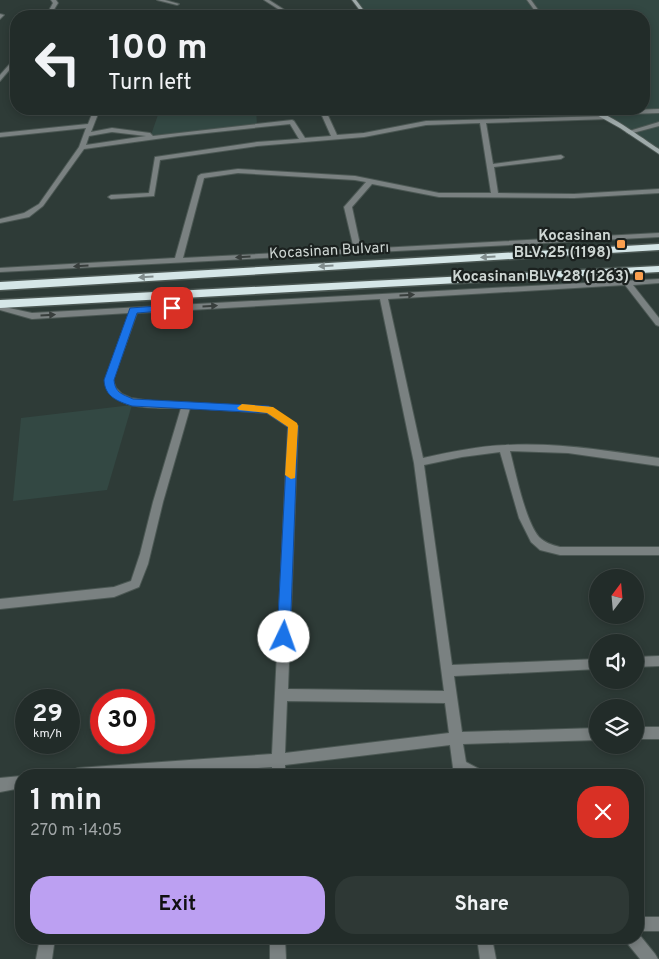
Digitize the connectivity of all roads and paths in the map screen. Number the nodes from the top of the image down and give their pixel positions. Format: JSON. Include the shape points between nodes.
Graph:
{"nodes":[{"id":1,"x":158,"y":0,"type":"edge"},
{"id":2,"x":266,"y":0,"type":"edge"},
{"id":3,"x":529,"y":0,"type":"edge"},
{"id":4,"x":177,"y":4,"type":"dead end"},
{"id":5,"x":282,"y":10,"type":"edge"},
{"id":6,"x":537,"y":10,"type":"edge"},
{"id":7,"x":10,"y":66,"type":"edge"},
{"id":8,"x":0,"y":78,"type":"edge"},
{"id":9,"x":95,"y":115,"type":"edge"},
{"id":10,"x":325,"y":115,"type":"edge"},
{"id":11,"x":602,"y":115,"type":"edge"},
{"id":12,"x":607,"y":118,"type":"junction"},
{"id":13,"x":483,"y":121,"type":"junction"},
{"id":14,"x":659,"y":124,"type":"edge"},
{"id":15,"x":91,"y":126,"type":"junction"},
{"id":16,"x":630,"y":132,"type":"junction"},
{"id":17,"x":0,"y":134,"type":"edge"},
{"id":18,"x":87,"y":135,"type":"junction"},
{"id":19,"x":158,"y":136,"type":"junction"},
{"id":20,"x":336,"y":137,"type":"junction"},
{"id":21,"x":304,"y":140,"type":"junction"},
{"id":22,"x":82,"y":147,"type":"junction"},
{"id":23,"x":659,"y":152,"type":"edge"},
{"id":24,"x":561,"y":157,"type":"dead end"},
{"id":25,"x":490,"y":166,"type":"junction"},
{"id":26,"x":371,"y":181,"type":"junction"},
{"id":27,"x":659,"y":191,"type":"edge"},
{"id":28,"x":495,"y":195,"type":"junction"},
{"id":29,"x":111,"y":197,"type":"dead end"},
{"id":30,"x":0,"y":221,"type":"edge"},
{"id":31,"x":659,"y":235,"type":"edge"},
{"id":32,"x":659,"y":247,"type":"edge"},
{"id":33,"x":358,"y":251,"type":"junction"},
{"id":34,"x":178,"y":261,"type":"junction"},
{"id":35,"x":659,"y":269,"type":"edge"},
{"id":36,"x":0,"y":270,"type":"edge"},
{"id":37,"x":659,"y":281,"type":"edge"},
{"id":38,"x":627,"y":283,"type":"junction"},
{"id":39,"x":0,"y":286,"type":"edge"},
{"id":40,"x":383,"y":296,"type":"junction"},
{"id":41,"x":0,"y":304,"type":"edge"},
{"id":42,"x":0,"y":308,"type":"edge"},
{"id":43,"x":134,"y":310,"type":"junction"},
{"id":44,"x":659,"y":323,"type":"edge"},
{"id":45,"x":186,"y":405,"type":"junction"},
{"id":46,"x":504,"y":448,"type":"junction"},
{"id":47,"x":659,"y":462,"type":"edge"},
{"id":48,"x":419,"y":463,"type":"junction"},
{"id":49,"x":659,"y":551,"type":"edge"},
{"id":50,"x":0,"y":604,"type":"edge"},
{"id":51,"x":659,"y":661,"type":"edge"},
{"id":52,"x":644,"y":662,"type":"edge"},
{"id":53,"x":589,"y":664,"type":"edge"},
{"id":54,"x":446,"y":671,"type":"junction"},
{"id":55,"x":281,"y":695,"type":"junction"},
{"id":56,"x":450,"y":697,"type":"junction"},
{"id":57,"x":644,"y":733,"type":"edge"},
{"id":58,"x":659,"y":733,"type":"edge"},
{"id":59,"x":589,"y":734,"type":"edge"},
{"id":60,"x":456,"y":738,"type":"junction"},
{"id":61,"x":278,"y":760,"type":"junction"},
{"id":62,"x":159,"y":769,"type":"edge"},
{"id":63,"x":278,"y":769,"type":"edge"},
{"id":64,"x":460,"y":769,"type":"edge"},
{"id":65,"x":15,"y":783,"type":"edge"},
{"id":66,"x":0,"y":785,"type":"edge"},
{"id":67,"x":644,"y":924,"type":"edge"},
{"id":68,"x":659,"y":924,"type":"edge"},
{"id":69,"x":47,"y":944,"type":"edge"},
{"id":70,"x":278,"y":944,"type":"edge"},
{"id":71,"x":486,"y":944,"type":"edge"},
{"id":72,"x":637,"y":944,"type":"edge"},
{"id":73,"x":44,"y":959,"type":"edge"},
{"id":74,"x":278,"y":959,"type":"edge"},
{"id":75,"x":488,"y":959,"type":"edge"},
{"id":76,"x":650,"y":959,"type":"edge"}],
"edges":[{"from":1,"to":4,"type":"street"},
{"from":2,"to":5,"type":"street"},
{"from":3,"to":6,"type":"street"},
{"from":7,"to":8,"type":"street"},
{"from":9,"to":15,"type":"street"},
{"from":10,"to":20,"type":"street"},
{"from":11,"to":12,"type":"street"},
{"from":12,"to":13,"type":"street"},
{"from":12,"to":16,"type":"street"},
{"from":13,"to":20,"type":"street","via":[[426,123]]},
{"from":13,"to":25,"type":"street"},
{"from":14,"to":16,"type":"street"},
{"from":15,"to":17,"type":"street"},
{"from":15,"to":18,"type":"street"},
{"from":16,"to":23,"type":"street"},
{"from":18,"to":19,"type":"street","via":[[112,130]]},
{"from":18,"to":22,"type":"street"},
{"from":19,"to":21,"type":"street","via":[[292,122]]},
{"from":19,"to":22,"type":"street"},
{"from":20,"to":21,"type":"street"},
{"from":21,"to":29,"type":"street","via":[[157,158],[152,195]]},
{"from":22,"to":30,"type":"street","via":[[38,209],[19,218]]},
{"from":24,"to":25,"type":"street"},
{"from":25,"to":28,"type":"street"},
{"from":26,"to":28,"type":"street","via":[[439,195]]},
{"from":26,"to":33,"type":"street","via":[[348,207]]},
{"from":26,"to":34,"type":"street","via":[[238,171],[201,176]]},
{"from":27,"to":28,"type":"street","via":[[574,196]]},
{"from":31,"to":33,"type":"street"},
{"from":32,"to":39,"type":"highway","name":"Kocasinan Bulvarı","one_way":true},
{"from":33,"to":34,"type":"street","one_way":true},
{"from":34,"to":36,"type":"street","one_way":true},
{"from":35,"to":41,"type":"highway"},
{"from":37,"to":38,"type":"street"},
{"from":40,"to":38,"type":"street","one_way":true},
{"from":38,"to":44,"type":"street"},
{"from":43,"to":40,"type":"street","one_way":true},
{"from":40,"to":48,"type":"street"},
{"from":42,"to":43,"type":"street","one_way":true,"via":[[32,316]]},
{"from":43,"to":45,"type":"street","via":[[109,380],[110,388],[115,396],[132,402]]},
{"from":45,"to":50,"type":"street","via":[[183,425],[157,505],[144,566],[135,584],[114,592]]},
{"from":45,"to":55,"type":"street","via":[[269,410],[293,426]]},
{"from":46,"to":47,"type":"street","via":[[561,449]]},
{"from":46,"to":48,"type":"street","via":[[464,452]]},
{"from":46,"to":49,"type":"street","via":[[526,523],[544,547],[560,552]]},
{"from":48,"to":54,"type":"street"},
{"from":51,"to":52,"type":"street"},
{"from":53,"to":54,"type":"street"},
{"from":54,"to":56,"type":"street"},
{"from":55,"to":56,"type":"street"},
{"from":55,"to":61,"type":"street"},
{"from":56,"to":60,"type":"street"},
{"from":57,"to":58,"type":"street"},
{"from":59,"to":60,"type":"street"},
{"from":60,"to":61,"type":"street"},
{"from":60,"to":64,"type":"street"},
{"from":61,"to":62,"type":"street"},
{"from":61,"to":63,"type":"street"},
{"from":65,"to":66,"type":"street"},
{"from":67,"to":68,"type":"street"},
{"from":69,"to":73,"type":"street"},
{"from":70,"to":74,"type":"street"},
{"from":71,"to":75,"type":"street"},
{"from":72,"to":76,"type":"street"}]}
